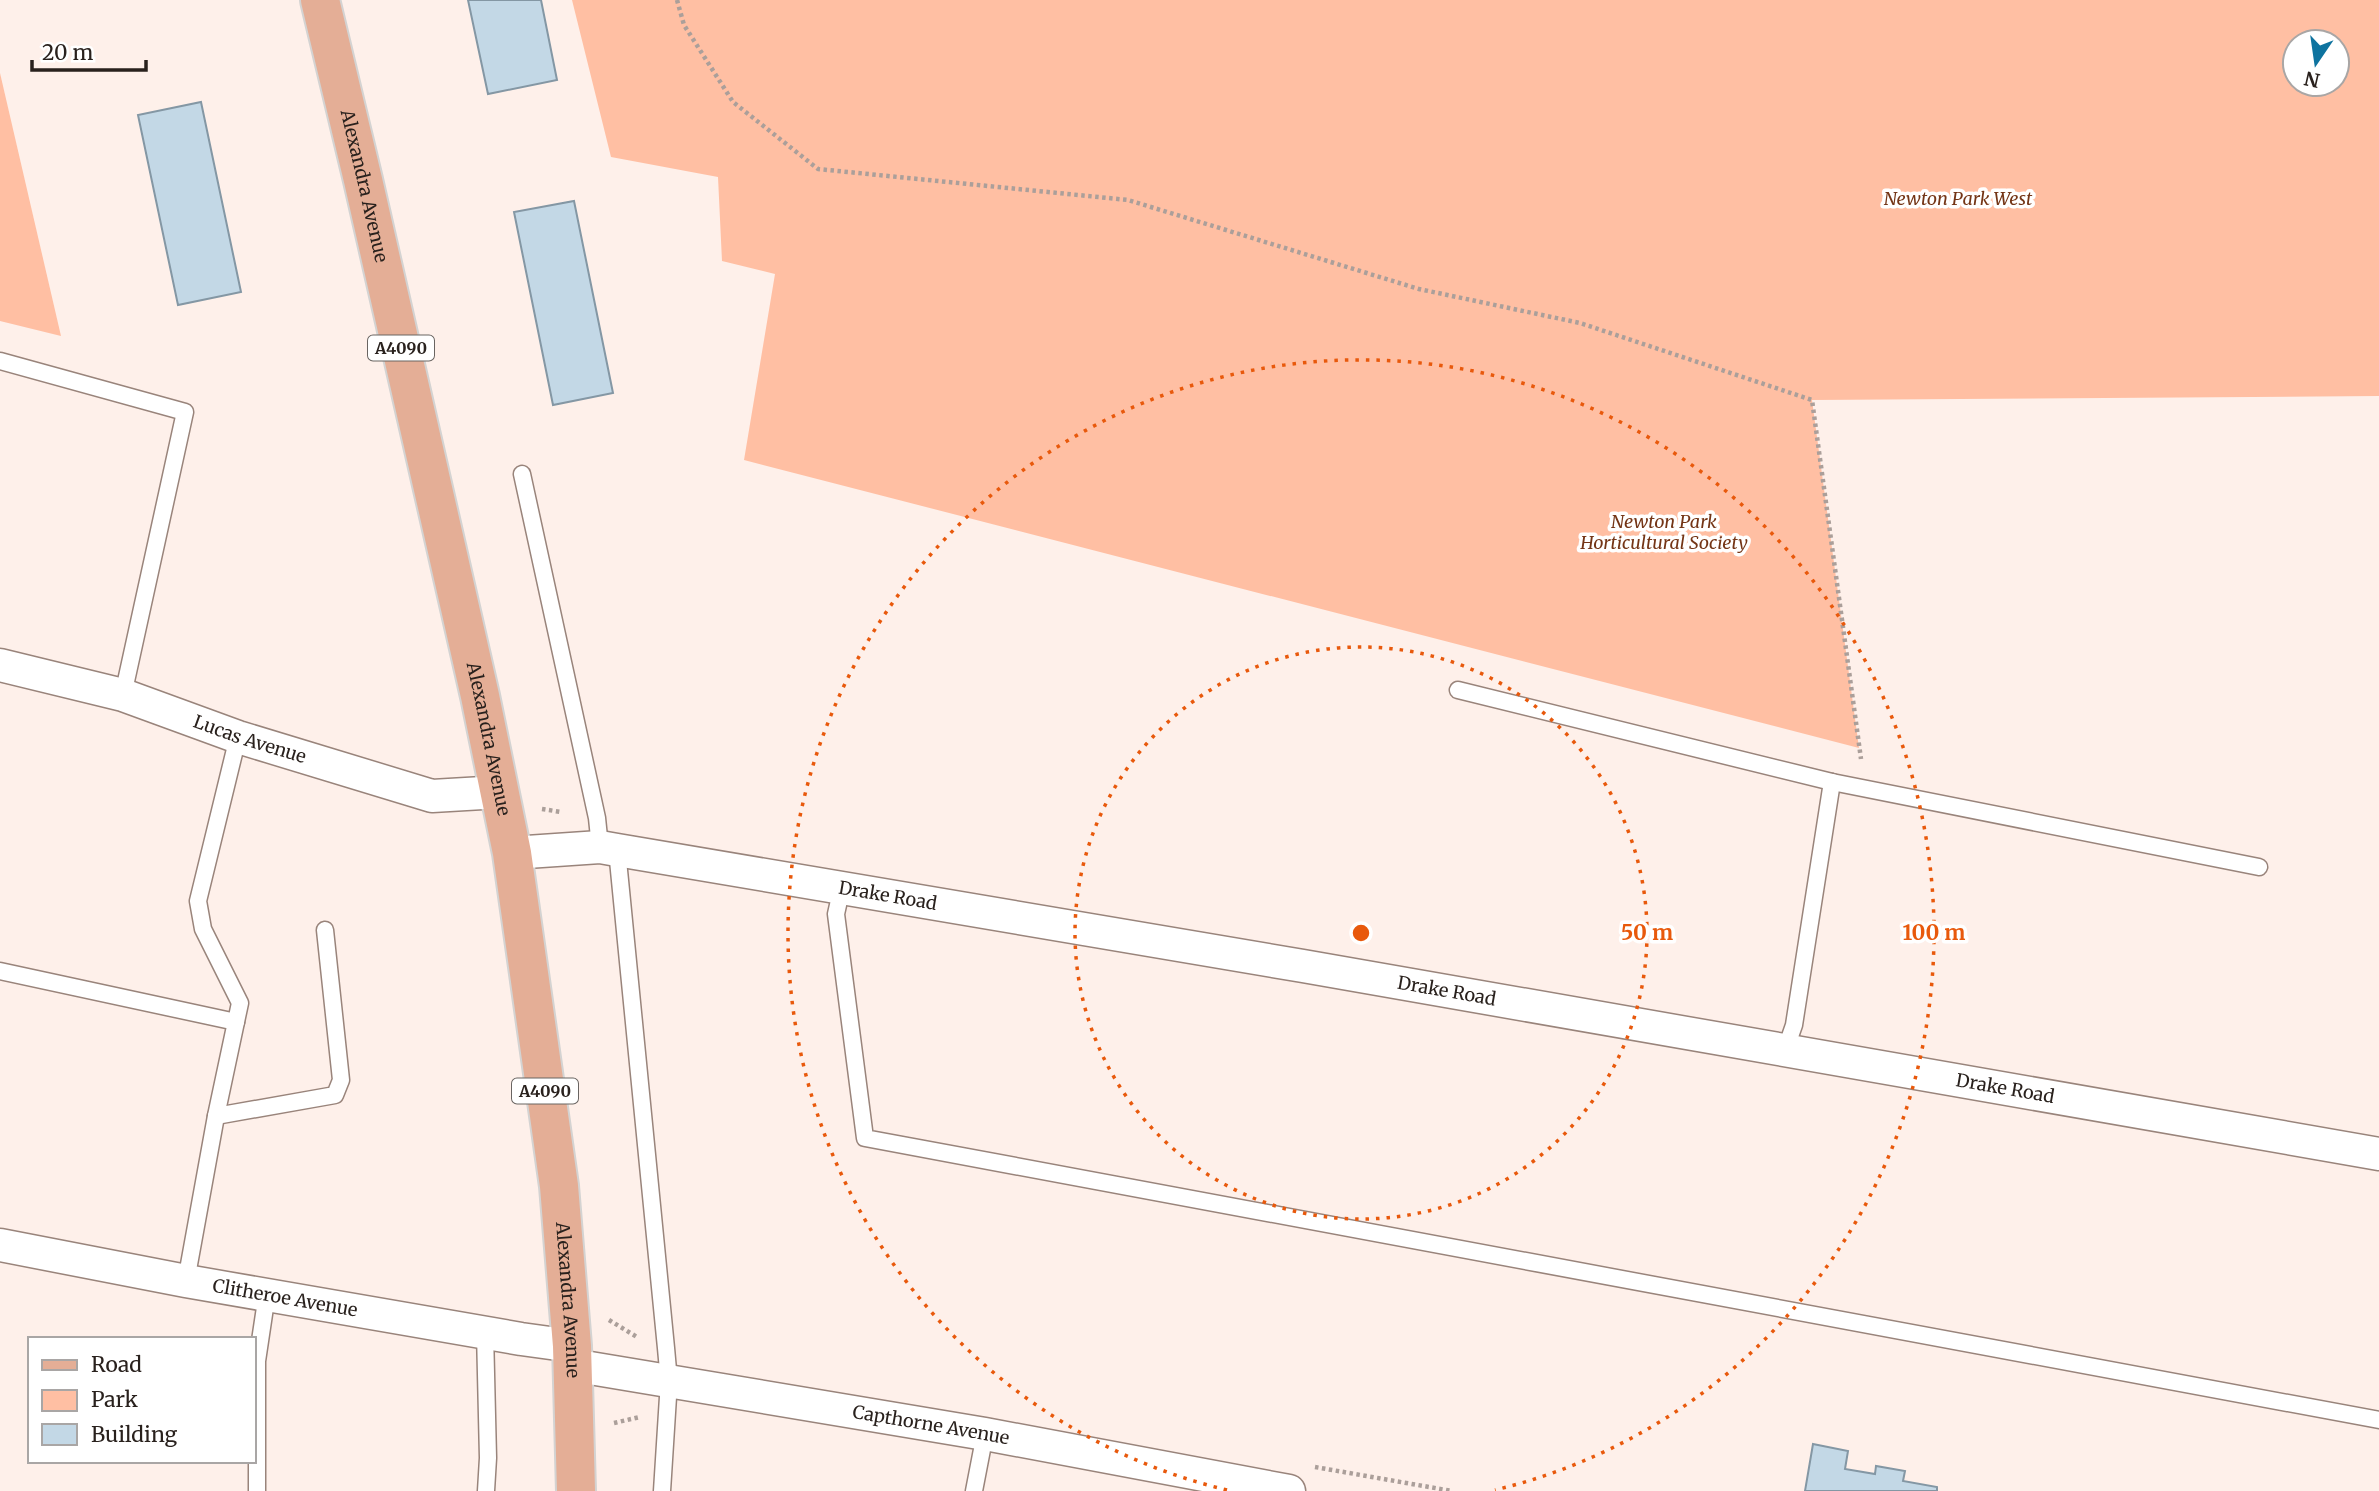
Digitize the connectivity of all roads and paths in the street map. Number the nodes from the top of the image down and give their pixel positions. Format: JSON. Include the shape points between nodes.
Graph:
{"nodes":[{"id":1,"x":320,"y":0,"type":"edge"},
{"id":2,"x":677,"y":0,"type":"edge"},
{"id":3,"x":0,"y":361,"type":"edge"},
{"id":4,"x":522,"y":474,"type":"dead end"},
{"id":5,"x":0,"y":665,"type":"edge"},
{"id":6,"x":1458,"y":691,"type":"dead end"},
{"id":7,"x":123,"y":695,"type":"junction"},
{"id":8,"x":238,"y":737,"type":"junction"},
{"id":9,"x":1832,"y":782,"type":"junction"},
{"id":10,"x":500,"y":792,"type":"junction"},
{"id":11,"x":608,"y":848,"type":"junction"},
{"id":12,"x":512,"y":853,"type":"junction"},
{"id":13,"x":2259,"y":867,"type":"dead end"},
{"id":14,"x":842,"y":887,"type":"junction"},
{"id":15,"x":325,"y":930,"type":"dead end"},
{"id":16,"x":0,"y":971,"type":"edge"},
{"id":17,"x":236,"y":1022,"type":"junction"},
{"id":18,"x":1784,"y":1051,"type":"junction"},
{"id":19,"x":216,"y":1116,"type":"junction"},
{"id":20,"x":2379,"y":1154,"type":"edge"},
{"id":21,"x":0,"y":1245,"type":"edge"},
{"id":22,"x":186,"y":1281,"type":"junction"},
{"id":23,"x":267,"y":1294,"type":"junction"},
{"id":24,"x":485,"y":1332,"type":"junction"},
{"id":25,"x":572,"y":1355,"type":"junction"},
{"id":26,"x":668,"y":1381,"type":"junction"},
{"id":27,"x":2379,"y":1420,"type":"edge"},
{"id":28,"x":985,"y":1434,"type":"junction"},
{"id":29,"x":1228,"y":1486,"type":"edge"},
{"id":30,"x":257,"y":1491,"type":"edge"},
{"id":31,"x":486,"y":1491,"type":"edge"},
{"id":32,"x":576,"y":1491,"type":"edge"},
{"id":33,"x":662,"y":1491,"type":"edge"},
{"id":34,"x":974,"y":1491,"type":"edge"},
{"id":35,"x":1289,"y":1491,"type":"edge"}],
"edges":[{"from":1,"to":10,"type":"main road","name":"Alexandra Avenue","number":"A4090"},
{"from":2,"to":9,"type":"path","via":[[684,25],[733,102],[818,169],[1128,200],[1419,289],[1580,323],[1812,400],[1864,779]]},
{"from":3,"to":7,"type":"lane","via":[[185,412]]},
{"from":4,"to":11,"type":"lane","via":[[597,818]]},
{"from":5,"to":7,"type":"street","name":"Lucas Avenue"},
{"from":6,"to":9,"type":"lane"},
{"from":7,"to":8,"type":"street","name":"Lucas Avenue"},
{"from":8,"to":10,"type":"street","name":"Lucas Avenue","via":[[432,796]]},
{"from":8,"to":17,"type":"lane","via":[[198,901],[202,929],[240,1003]]},
{"from":9,"to":13,"type":"lane"},
{"from":9,"to":18,"type":"lane","via":[[1794,1024]]},
{"from":10,"to":12,"type":"main road","name":"Alexandra Avenue","number":"A4090"},
{"from":11,"to":12,"type":"street","name":"Drake Road"},
{"from":11,"to":14,"type":"street","name":"Drake Road"},
{"from":11,"to":26,"type":"lane"},
{"from":12,"to":25,"type":"main road","name":"Alexandra Avenue","number":"A4090","via":[[559,1186]]},
{"from":14,"to":18,"type":"street","name":"Drake Road"},
{"from":14,"to":27,"type":"lane","via":[[836,914],[865,1139]]},
{"from":15,"to":19,"type":"lane","via":[[341,1080],[335,1095]]},
{"from":16,"to":17,"type":"lane"},
{"from":17,"to":19,"type":"lane"},
{"from":18,"to":20,"type":"street","name":"Drake Road"},
{"from":19,"to":22,"type":"lane"},
{"from":21,"to":22,"type":"street","name":"Clitheroe Avenue"},
{"from":22,"to":23,"type":"street","name":"Clitheroe Avenue"},
{"from":23,"to":24,"type":"street","name":"Clitheroe Avenue"},
{"from":23,"to":30,"type":"lane","via":[[257,1361]]},
{"from":24,"to":25,"type":"street","name":"Clitheroe Avenue"},
{"from":24,"to":31,"type":"lane"},
{"from":25,"to":26,"type":"street","name":"Capthorne Avenue"},
{"from":25,"to":32,"type":"main road","name":"Alexandra Avenue","number":"A4090"},
{"from":26,"to":28,"type":"street","name":"Capthorne Avenue"},
{"from":26,"to":33,"type":"lane"},
{"from":28,"to":29,"type":"street","name":"Capthorne Avenue"},
{"from":28,"to":34,"type":"lane"},
{"from":29,"to":35,"type":"street","name":"Capthorne Avenue"}]}
